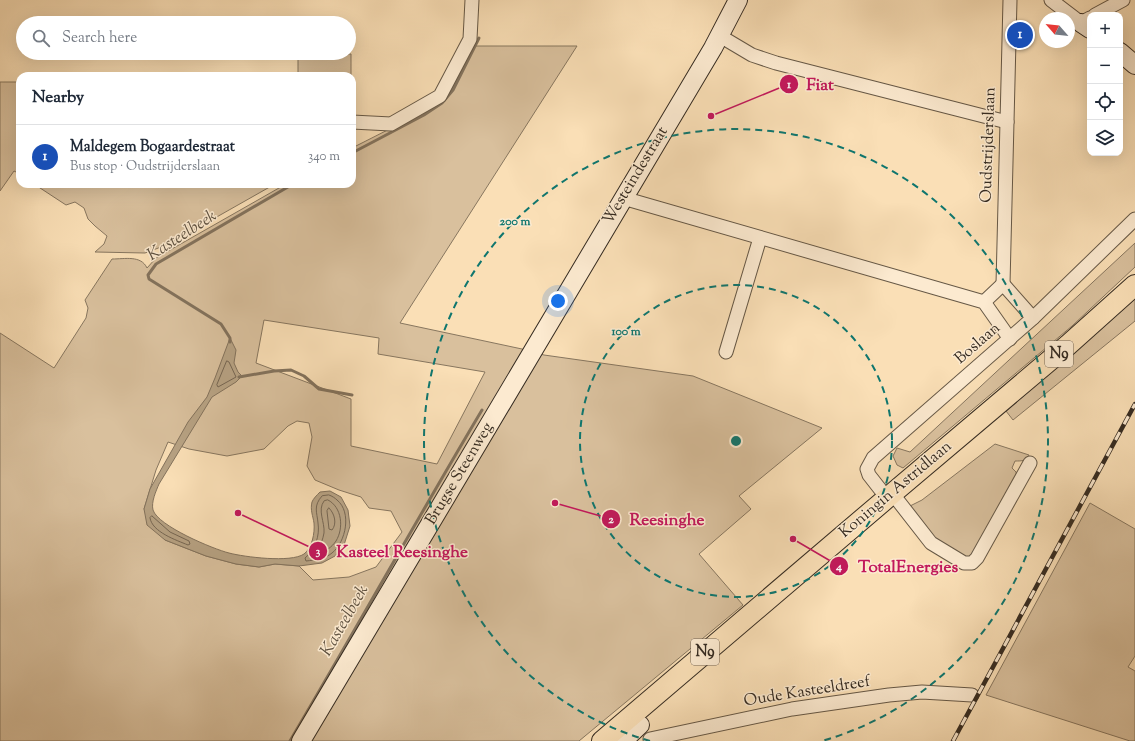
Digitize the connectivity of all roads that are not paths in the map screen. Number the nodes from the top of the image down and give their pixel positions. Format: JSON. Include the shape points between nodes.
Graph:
{"nodes":[{"id":1,"x":472,"y":0,"type":"edge"},
{"id":2,"x":738,"y":0,"type":"edge"},
{"id":3,"x":1051,"y":0,"type":"edge"},
{"id":4,"x":1123,"y":0,"type":"edge"},
{"id":5,"x":1014,"y":2,"type":"edge"},
{"id":6,"x":1104,"y":12,"type":"edge"},
{"id":7,"x":1087,"y":20,"type":"edge"},
{"id":8,"x":720,"y":36,"type":"junction"},
{"id":9,"x":1123,"y":55,"type":"edge"},
{"id":10,"x":1135,"y":65,"type":"edge"},
{"id":11,"x":356,"y":122,"type":"edge"},
{"id":12,"x":1007,"y":122,"type":"junction"},
{"id":13,"x":623,"y":198,"type":"junction"},
{"id":14,"x":1135,"y":219,"type":"edge"},
{"id":15,"x":760,"y":238,"type":"junction"},
{"id":16,"x":1003,"y":284,"type":"junction"},
{"id":17,"x":1135,"y":285,"type":"edge"},
{"id":18,"x":984,"y":302,"type":"junction"},
{"id":19,"x":1033,"y":318,"type":"junction"},
{"id":20,"x":1010,"y":339,"type":"junction"},
{"id":21,"x":532,"y":351,"type":"joint"},
{"id":22,"x":726,"y":352,"type":"dead end"},
{"id":23,"x":1030,"y":463,"type":"dead end"},
{"id":24,"x":890,"y":495,"type":"junction"},
{"id":25,"x":972,"y":695,"type":"dead end"},
{"id":26,"x":644,"y":730,"type":"edge"},
{"id":27,"x":301,"y":741,"type":"edge"},
{"id":28,"x":602,"y":741,"type":"edge"},
{"id":29,"x":623,"y":741,"type":"edge"}],
"edges":[{"from":1,"to":11,"type":"street","via":[[470,39],[440,96],[391,124]]},
{"from":2,"to":8,"type":"street","name":"Westeindestraat"},
{"from":3,"to":7,"type":"street"},
{"from":4,"to":6,"type":"street"},
{"from":5,"to":12,"type":"street","name":"Oudstrijderslaan"},
{"from":8,"to":12,"type":"street","via":[[752,55],[776,63]]},
{"from":8,"to":13,"type":"street","name":"Westeindestraat"},
{"from":9,"to":10,"type":"street"},
{"from":12,"to":16,"type":"street","name":"Oudstrijderslaan"},
{"from":13,"to":15,"type":"street"},
{"from":13,"to":21,"type":"street","name":"Westeindestraat"},
{"from":14,"to":19,"type":"street","name":"Boslaan"},
{"from":15,"to":18,"type":"street"},
{"from":15,"to":22,"type":"street"},
{"from":16,"to":18,"type":"street"},
{"from":16,"to":19,"type":"street"},
{"from":17,"to":24,"type":"main road","name":"Koningin Astridlaan","number":"N9","via":[[1063,350]]},
{"from":18,"to":20,"type":"street"},
{"from":19,"to":20,"type":"street","name":"Boslaan"},
{"from":20,"to":24,"type":"street","name":"Boslaan","via":[[873,458],[867,469],[869,475]]},
{"from":21,"to":27,"type":"street","name":"Brugse Steenweg"},
{"from":23,"to":24,"type":"street","name":"Boslaan","via":[[972,563],[964,563],[931,543]]},
{"from":24,"to":26,"type":"main road","name":"Koningin Astridlaan","number":"N9","via":[[676,677]]},
{"from":25,"to":26,"type":"street","name":"Oude Kasteeldreef","via":[[922,692],[882,696]]},
{"from":26,"to":28,"type":"main road","name":"Koningin Astridlaan","number":"N9"},
{"from":26,"to":29,"type":"street","name":"Koningin Astridlaan"}]}
